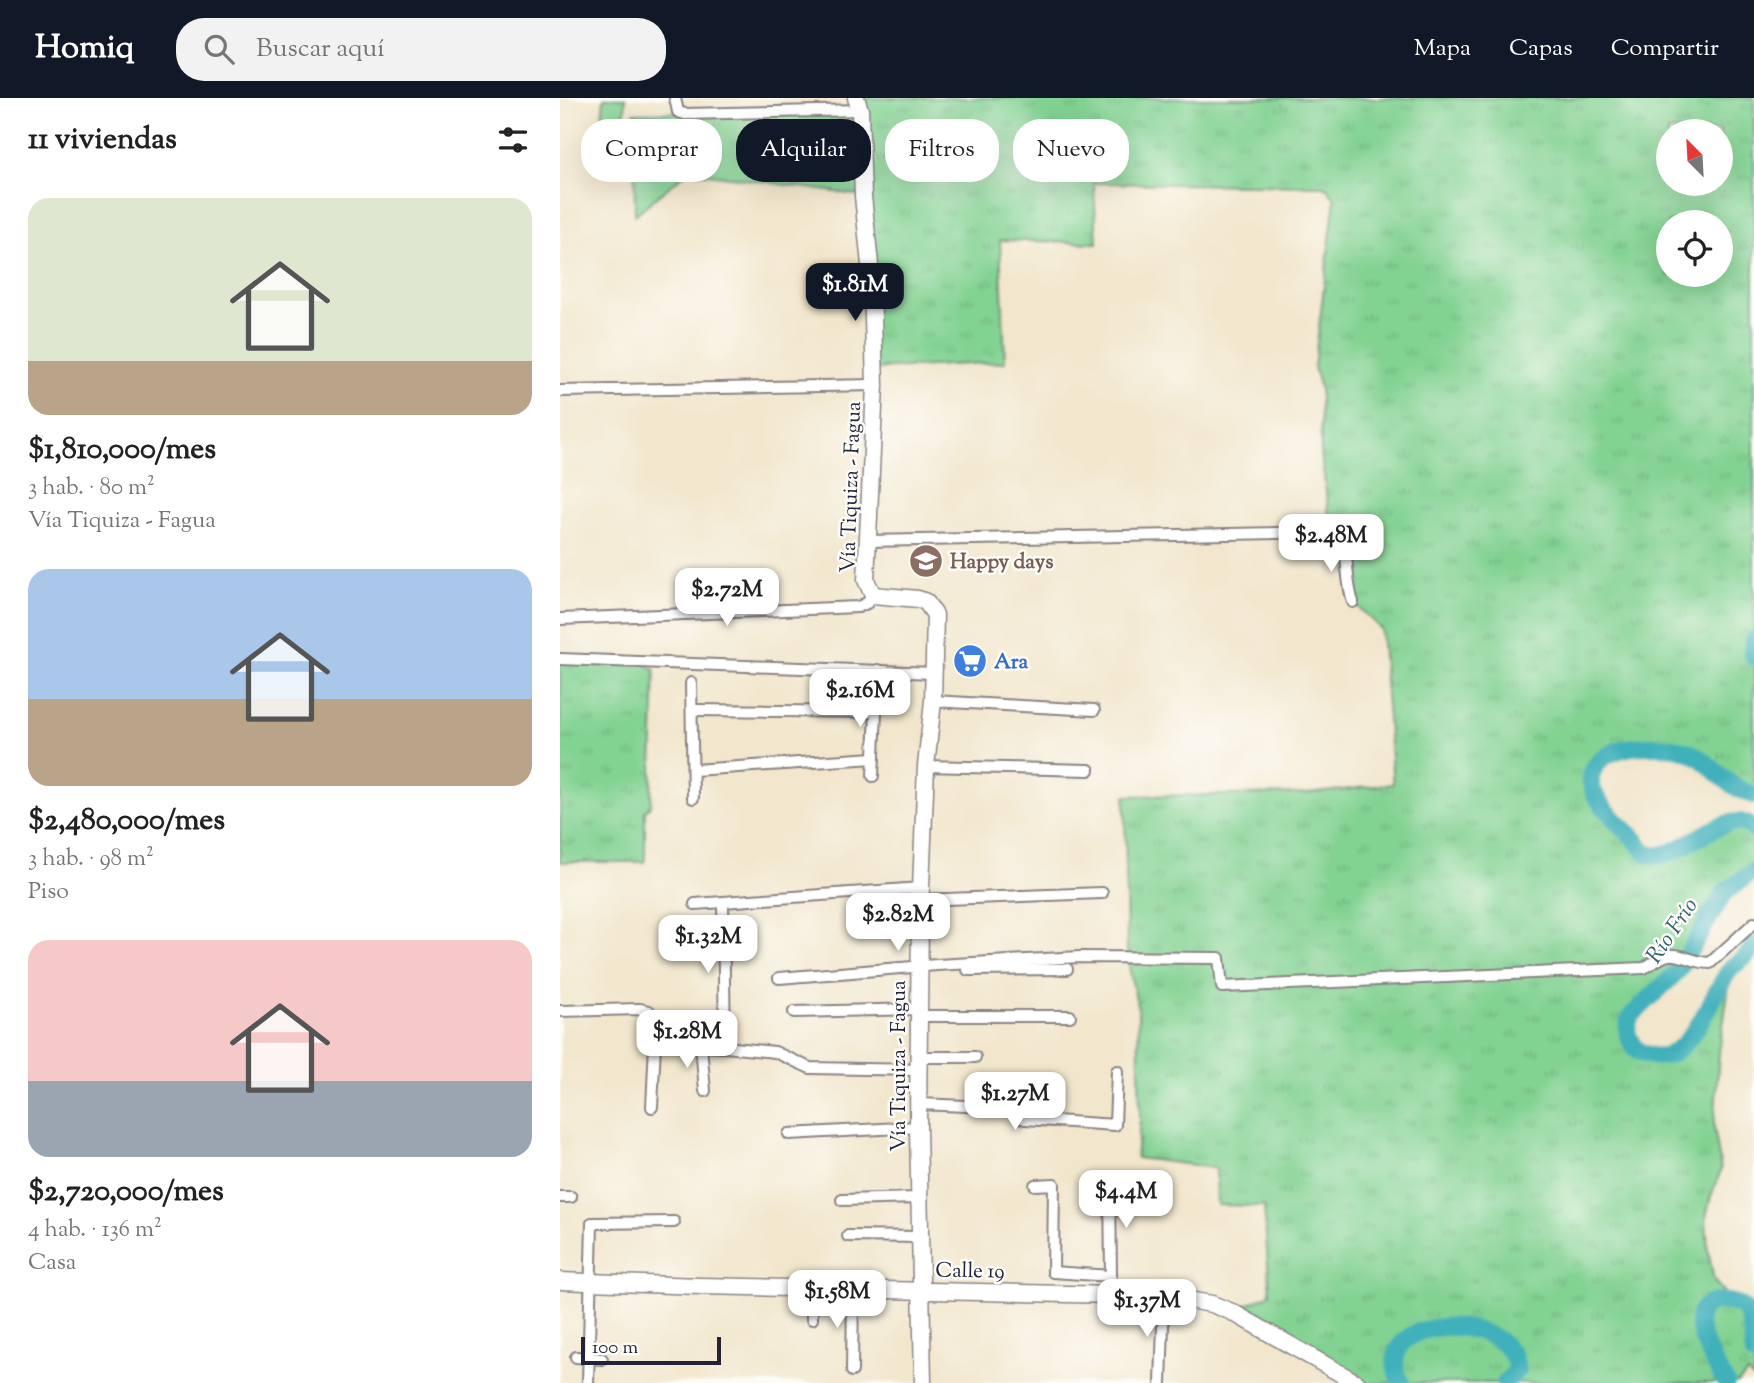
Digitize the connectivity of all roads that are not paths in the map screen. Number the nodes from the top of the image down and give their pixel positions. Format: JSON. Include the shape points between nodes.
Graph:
{"nodes":[{"id":1,"x":676,"y":98,"type":"edge"},
{"id":2,"x":858,"y":104,"type":"edge"},
{"id":3,"x":875,"y":385,"type":"junction"},
{"id":4,"x":560,"y":391,"type":"edge"},
{"id":5,"x":866,"y":541,"type":"junction"},
{"id":6,"x":873,"y":595,"type":"junction"},
{"id":7,"x":1353,"y":602,"type":"dead end"},
{"id":8,"x":560,"y":619,"type":"edge"},
{"id":9,"x":560,"y":659,"type":"edge"},
{"id":10,"x":878,"y":670,"type":"junction"},
{"id":11,"x":934,"y":673,"type":"junction"},
{"id":12,"x":691,"y":683,"type":"dead end"},
{"id":13,"x":933,"y":701,"type":"junction"},
{"id":14,"x":1094,"y":709,"type":"dead end"},
{"id":15,"x":692,"y":710,"type":"junction"},
{"id":16,"x":876,"y":712,"type":"junction"},
{"id":17,"x":874,"y":758,"type":"junction"},
{"id":18,"x":926,"y":766,"type":"junction"},
{"id":19,"x":694,"y":770,"type":"junction"},
{"id":20,"x":1089,"y":770,"type":"dead end"},
{"id":21,"x":873,"y":776,"type":"dead end"},
{"id":22,"x":693,"y":798,"type":"dead end"},
{"id":23,"x":1102,"y":893,"type":"dead end"},
{"id":24,"x":921,"y":894,"type":"junction"},
{"id":25,"x":723,"y":903,"type":"junction"},
{"id":26,"x":695,"y":904,"type":"dead end"},
{"id":27,"x":1754,"y":923,"type":"edge"},
{"id":28,"x":919,"y":968,"type":"junction"},
{"id":29,"x":1067,"y":969,"type":"dead end"},
{"id":30,"x":779,"y":978,"type":"dead end"},
{"id":31,"x":560,"y":1011,"type":"edge"},
{"id":32,"x":794,"y":1012,"type":"dead end"},
{"id":33,"x":920,"y":1012,"type":"junction"},
{"id":34,"x":1070,"y":1016,"type":"dead end"},
{"id":35,"x":656,"y":1044,"type":"junction"},
{"id":36,"x":701,"y":1046,"type":"junction"},
{"id":37,"x":725,"y":1047,"type":"junction"},
{"id":38,"x":975,"y":1057,"type":"dead end"},
{"id":39,"x":920,"y":1064,"type":"junction"},
{"id":40,"x":1116,"y":1071,"type":"dead end"},
{"id":41,"x":705,"y":1091,"type":"dead end"},
{"id":42,"x":919,"y":1104,"type":"junction"},
{"id":43,"x":652,"y":1107,"type":"dead end"},
{"id":44,"x":918,"y":1127,"type":"junction"},
{"id":45,"x":789,"y":1133,"type":"dead end"},
{"id":46,"x":1132,"y":1184,"type":"dead end"},
{"id":47,"x":1035,"y":1185,"type":"dead end"},
{"id":48,"x":919,"y":1198,"type":"junction"},
{"id":49,"x":842,"y":1200,"type":"dead end"},
{"id":50,"x":674,"y":1222,"type":"dead end"},
{"id":51,"x":848,"y":1236,"type":"dead end"},
{"id":52,"x":920,"y":1237,"type":"junction"},
{"id":53,"x":1076,"y":1274,"type":"junction"},
{"id":54,"x":560,"y":1281,"type":"edge"},
{"id":55,"x":590,"y":1282,"type":"junction"},
{"id":56,"x":812,"y":1288,"type":"junction"},
{"id":57,"x":853,"y":1288,"type":"junction"},
{"id":58,"x":921,"y":1289,"type":"junction"},
{"id":59,"x":1074,"y":1293,"type":"junction"},
{"id":60,"x":1164,"y":1296,"type":"junction"},
{"id":61,"x":812,"y":1319,"type":"dead end"},
{"id":62,"x":576,"y":1357,"type":"dead end"},
{"id":63,"x":589,"y":1358,"type":"junction"},
{"id":64,"x":602,"y":1359,"type":"dead end"},
{"id":65,"x":852,"y":1371,"type":"dead end"},
{"id":66,"x":588,"y":1383,"type":"edge"},
{"id":67,"x":923,"y":1383,"type":"edge"},
{"id":68,"x":1161,"y":1383,"type":"edge"},
{"id":69,"x":1357,"y":1383,"type":"edge"}],
"edges":[{"from":1,"to":2,"type":"street","via":[[678,112],[685,114]]},
{"from":2,"to":3,"type":"street","name":"Vía Tiquiza - Fagua"},
{"from":3,"to":4,"type":"street"},
{"from":3,"to":5,"type":"street","name":"Vía Tiquiza - Fagua"},
{"from":5,"to":6,"type":"street","name":"Vía Tiquiza - Fagua","via":[[866,580]]},
{"from":5,"to":7,"type":"street","via":[[1331,532],[1343,541]]},
{"from":6,"to":8,"type":"street","via":[[858,607]]},
{"from":6,"to":11,"type":"street","name":"Vía Tiquiza - Fagua","via":[[918,599],[932,607]]},
{"from":9,"to":10,"type":"street"},
{"from":10,"to":11,"type":"street"},
{"from":10,"to":16,"type":"street"},
{"from":11,"to":13,"type":"street","name":"Vía Tiquiza - Fagua"},
{"from":12,"to":15,"type":"street"},
{"from":13,"to":14,"type":"street"},
{"from":13,"to":18,"type":"street","name":"Vía Tiquiza - Fagua"},
{"from":15,"to":16,"type":"street"},
{"from":15,"to":19,"type":"street"},
{"from":16,"to":17,"type":"street"},
{"from":17,"to":19,"type":"street"},
{"from":17,"to":21,"type":"street"},
{"from":18,"to":20,"type":"street"},
{"from":18,"to":24,"type":"street","name":"Vía Tiquiza - Fagua"},
{"from":19,"to":22,"type":"street"},
{"from":23,"to":24,"type":"street"},
{"from":24,"to":25,"type":"street"},
{"from":24,"to":28,"type":"street","name":"Vía Tiquiza - Fagua"},
{"from":25,"to":26,"type":"street"},
{"from":25,"to":37,"type":"street"},
{"from":27,"to":28,"type":"street","via":[[1710,963],[1667,955],[1644,968],[1222,988],[1219,958],[1080,957]]},
{"from":28,"to":29,"type":"street"},
{"from":28,"to":30,"type":"street"},
{"from":28,"to":33,"type":"street","name":"Vía Tiquiza - Fagua"},
{"from":31,"to":35,"type":"street","via":[[649,1011]]},
{"from":32,"to":33,"type":"street"},
{"from":33,"to":34,"type":"street"},
{"from":33,"to":39,"type":"street","name":"Vía Tiquiza - Fagua"},
{"from":35,"to":36,"type":"street"},
{"from":35,"to":43,"type":"street"},
{"from":36,"to":37,"type":"street"},
{"from":36,"to":41,"type":"street"},
{"from":37,"to":39,"type":"street","via":[[775,1052],[810,1068]]},
{"from":38,"to":39,"type":"street"},
{"from":39,"to":42,"type":"street","name":"Vía Tiquiza - Fagua"},
{"from":40,"to":42,"type":"street","via":[[1115,1125],[1026,1119],[1013,1108]]},
{"from":42,"to":44,"type":"street","name":"Vía Tiquiza - Fagua"},
{"from":44,"to":45,"type":"street"},
{"from":44,"to":48,"type":"street","name":"Vía Tiquiza - Fagua"},
{"from":46,"to":53,"type":"street","via":[[1110,1184],[1111,1276]]},
{"from":47,"to":53,"type":"street","via":[[1054,1184],[1053,1272]]},
{"from":48,"to":49,"type":"street"},
{"from":48,"to":52,"type":"street","name":"Vía Tiquiza - Fagua"},
{"from":50,"to":55,"type":"street","via":[[592,1223]]},
{"from":51,"to":52,"type":"street"},
{"from":52,"to":58,"type":"street","name":"Vía Tiquiza - Fagua"},
{"from":53,"to":59,"type":"street"},
{"from":54,"to":55,"type":"street","name":"Calle 19"},
{"from":55,"to":56,"type":"street","name":"Calle 19"},
{"from":55,"to":63,"type":"street"},
{"from":56,"to":57,"type":"street","name":"Calle 19"},
{"from":56,"to":61,"type":"street"},
{"from":57,"to":58,"type":"street","name":"Calle 19"},
{"from":57,"to":65,"type":"street"},
{"from":58,"to":59,"type":"street","name":"Calle 19"},
{"from":58,"to":67,"type":"street","name":"Vía Tiquiza - Fagua"},
{"from":59,"to":60,"type":"street","name":"Calle 19"},
{"from":60,"to":68,"type":"street"},
{"from":60,"to":69,"type":"street","name":"Calle 19","via":[[1232,1312]]},
{"from":62,"to":63,"type":"street"},
{"from":63,"to":64,"type":"street"},
{"from":63,"to":66,"type":"street"}]}
